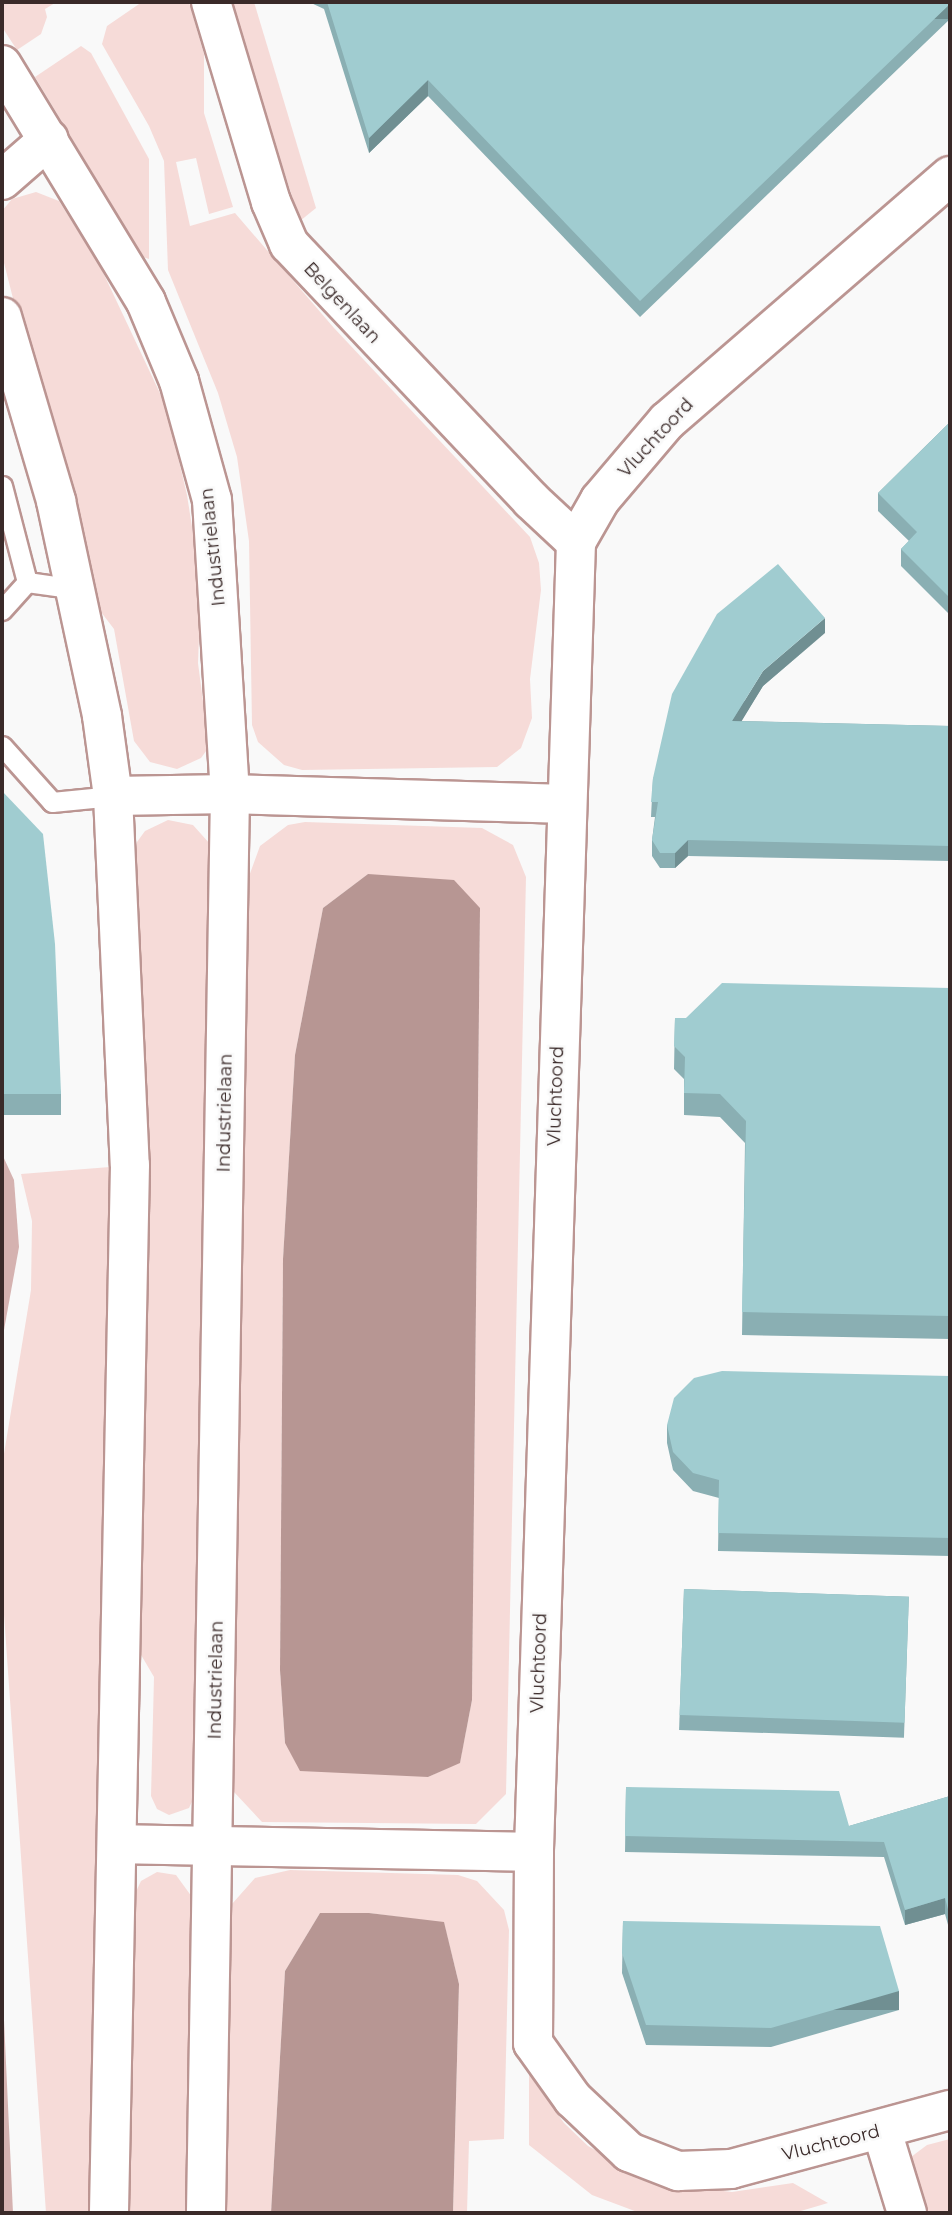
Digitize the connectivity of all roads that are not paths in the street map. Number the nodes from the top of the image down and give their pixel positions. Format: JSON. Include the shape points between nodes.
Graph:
{"nodes":[{"id":1,"x":211,"y":2,"type":"edge"},
{"id":2,"x":2,"y":65,"type":"edge"},
{"id":3,"x":49,"y":139,"type":"junction"},
{"id":4,"x":2,"y":153,"type":"edge"},
{"id":5,"x":950,"y":176,"type":"edge"},
{"id":6,"x":2,"y":180,"type":"edge"},
{"id":7,"x":2,"y":320,"type":"edge"},
{"id":8,"x":2,"y":486,"type":"edge"},
{"id":9,"x":576,"y":542,"type":"junction"},
{"id":10,"x":27,"y":582,"type":"junction"},
{"id":11,"x":76,"y":589,"type":"junction"},
{"id":12,"x":2,"y":610,"type":"edge"},
{"id":13,"x":2,"y":746,"type":"edge"},
{"id":14,"x":230,"y":794,"type":"junction"},
{"id":15,"x":113,"y":796,"type":"junction"},
{"id":16,"x":565,"y":804,"type":"junction"},
{"id":17,"x":117,"y":1844,"type":"junction"},
{"id":18,"x":214,"y":1845,"type":"junction"},
{"id":19,"x":534,"y":1852,"type":"junction"},
{"id":20,"x":950,"y":2110,"type":"edge"},
{"id":21,"x":882,"y":2131,"type":"junction"},
{"id":22,"x":110,"y":2213,"type":"edge"},
{"id":23,"x":206,"y":2213,"type":"edge"},
{"id":24,"x":906,"y":2213,"type":"edge"}],
"edges":[{"from":1,"to":9,"type":"street","name":"Belgenlaan","via":[[271,202],[289,244],[521,490]]},
{"from":2,"to":3,"type":"street","name":"Industrielaan"},
{"from":3,"to":4,"type":"street"},
{"from":3,"to":6,"type":"street"},
{"from":3,"to":14,"type":"street","name":"Industrielaan","via":[[146,302],[179,381],[212,500]]},
{"from":5,"to":9,"type":"street","name":"Vluchtoord","via":[[667,421],[600,500]]},
{"from":7,"to":11,"type":"street","via":[[56,502]]},
{"from":8,"to":10,"type":"lane"},
{"from":9,"to":16,"type":"street","name":"Vluchtoord"},
{"from":10,"to":11,"type":"lane"},
{"from":10,"to":12,"type":"lane"},
{"from":11,"to":15,"type":"street"},
{"from":13,"to":15,"type":"lane","via":[[52,802]]},
{"from":14,"to":15,"type":"street"},
{"from":14,"to":16,"type":"street"},
{"from":14,"to":18,"type":"street","name":"Industrielaan"},
{"from":15,"to":17,"type":"street","via":[[130,1165]]},
{"from":16,"to":19,"type":"street","name":"Vluchtoord"},
{"from":17,"to":18,"type":"street"},
{"from":17,"to":22,"type":"street"},
{"from":18,"to":19,"type":"street"},
{"from":18,"to":23,"type":"street","name":"Industrielaan"},
{"from":19,"to":21,"type":"street","name":"Vluchtoord","via":[[533,2043],[573,2098],[629,2152],[678,2171],[731,2169]]},
{"from":20,"to":21,"type":"street","name":"Vluchtoord"},
{"from":21,"to":24,"type":"street"}]}
